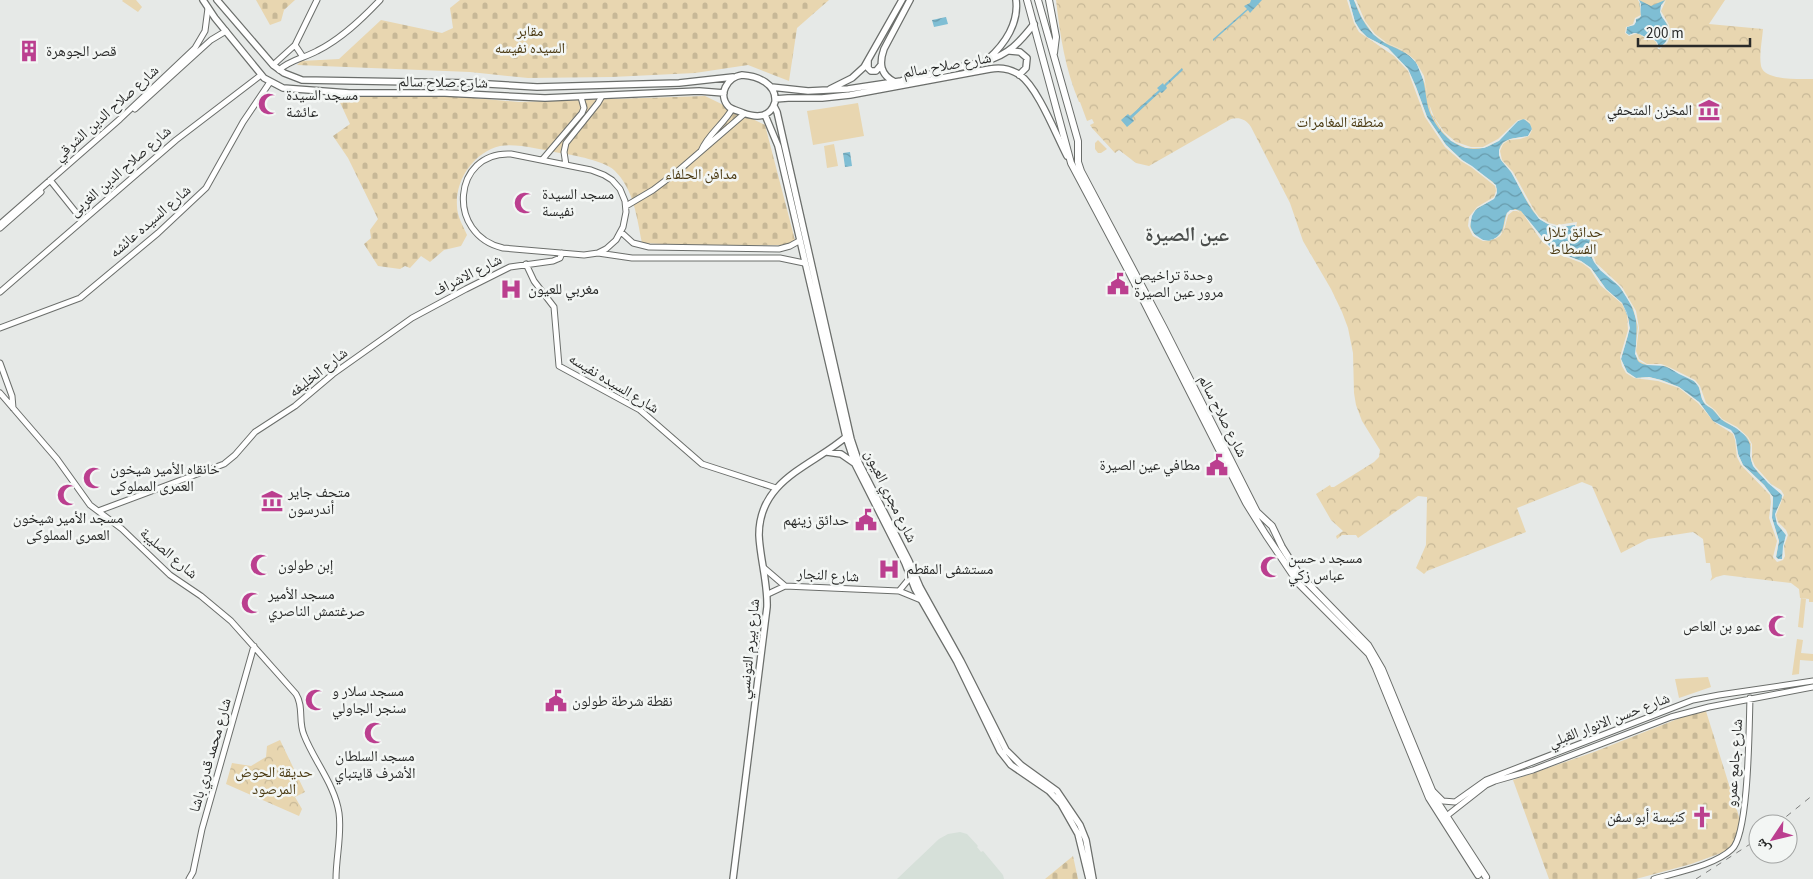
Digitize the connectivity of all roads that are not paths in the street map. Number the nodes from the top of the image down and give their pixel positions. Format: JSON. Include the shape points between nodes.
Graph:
{"nodes":[{"id":1,"x":202,"y":0,"type":"edge"},
{"id":2,"x":217,"y":0,"type":"edge"},
{"id":3,"x":317,"y":0,"type":"edge"},
{"id":4,"x":380,"y":0,"type":"edge"},
{"id":5,"x":902,"y":0,"type":"edge"},
{"id":6,"x":910,"y":0,"type":"edge"},
{"id":7,"x":1016,"y":0,"type":"edge"},
{"id":8,"x":1027,"y":0,"type":"edge"},
{"id":9,"x":1038,"y":0,"type":"edge"},
{"id":10,"x":1049,"y":0,"type":"edge"},
{"id":11,"x":208,"y":8,"type":"junction"},
{"id":12,"x":1033,"y":21,"type":"junction"},
{"id":13,"x":226,"y":31,"type":"junction"},
{"id":14,"x":295,"y":46,"type":"junction"},
{"id":15,"x":1008,"y":51,"type":"junction"},
{"id":16,"x":1054,"y":54,"type":"junction"},
{"id":17,"x":303,"y":57,"type":"junction"},
{"id":18,"x":868,"y":61,"type":"junction"},
{"id":19,"x":986,"y":61,"type":"junction"},
{"id":20,"x":881,"y":65,"type":"junction"},
{"id":21,"x":276,"y":67,"type":"junction"},
{"id":22,"x":261,"y":74,"type":"junction"},
{"id":23,"x":1019,"y":75,"type":"junction"},
{"id":24,"x":733,"y":77,"type":"junction"},
{"id":25,"x":270,"y":82,"type":"junction"},
{"id":26,"x":895,"y":82,"type":"junction"},
{"id":27,"x":771,"y":86,"type":"junction"},
{"id":28,"x":825,"y":91,"type":"junction"},
{"id":29,"x":724,"y":93,"type":"junction"},
{"id":30,"x":581,"y":96,"type":"junction"},
{"id":31,"x":602,"y":96,"type":"junction"},
{"id":32,"x":775,"y":102,"type":"junction"},
{"id":33,"x":732,"y":109,"type":"junction"},
{"id":34,"x":744,"y":114,"type":"junction"},
{"id":35,"x":765,"y":115,"type":"junction"},
{"id":36,"x":701,"y":151,"type":"junction"},
{"id":37,"x":542,"y":160,"type":"junction"},
{"id":38,"x":1071,"y":164,"type":"junction"},
{"id":39,"x":566,"y":165,"type":"junction"},
{"id":40,"x":51,"y":181,"type":"junction"},
{"id":41,"x":626,"y":206,"type":"junction"},
{"id":42,"x":82,"y":220,"type":"junction"},
{"id":43,"x":0,"y":224,"type":"edge"},
{"id":44,"x":0,"y":228,"type":"edge"},
{"id":45,"x":621,"y":232,"type":"junction"},
{"id":46,"x":799,"y":241,"type":"junction"},
{"id":47,"x":562,"y":253,"type":"junction"},
{"id":48,"x":598,"y":253,"type":"junction"},
{"id":49,"x":804,"y":263,"type":"junction"},
{"id":50,"x":526,"y":264,"type":"junction"},
{"id":51,"x":0,"y":292,"type":"edge"},
{"id":52,"x":412,"y":318,"type":"joint"},
{"id":53,"x":0,"y":328,"type":"edge"},
{"id":54,"x":0,"y":363,"type":"edge"},
{"id":55,"x":0,"y":393,"type":"edge"},
{"id":56,"x":13,"y":408,"type":"junction"},
{"id":57,"x":848,"y":435,"type":"junction"},
{"id":58,"x":827,"y":452,"type":"junction"},
{"id":59,"x":855,"y":464,"type":"junction"},
{"id":60,"x":776,"y":488,"type":"junction"},
{"id":61,"x":98,"y":510,"type":"junction"},
{"id":62,"x":1274,"y":530,"type":"junction"},
{"id":63,"x":1266,"y":536,"type":"junction"},
{"id":64,"x":764,"y":568,"type":"junction"},
{"id":65,"x":912,"y":574,"type":"junction"},
{"id":66,"x":785,"y":586,"type":"junction"},
{"id":67,"x":899,"y":591,"type":"junction"},
{"id":68,"x":768,"y":594,"type":"junction"},
{"id":69,"x":921,"y":600,"type":"junction"},
{"id":70,"x":254,"y":646,"type":"junction"},
{"id":71,"x":1813,"y":681,"type":"edge"},
{"id":72,"x":1797,"y":686,"type":"junction"},
{"id":73,"x":1813,"y":687,"type":"edge"},
{"id":74,"x":1707,"y":697,"type":"junction"},
{"id":75,"x":1750,"y":698,"type":"junction"},
{"id":76,"x":1709,"y":707,"type":"junction"},
{"id":77,"x":1430,"y":787,"type":"junction"},
{"id":78,"x":1434,"y":801,"type":"junction"},
{"id":79,"x":1444,"y":819,"type":"junction"},
{"id":80,"x":193,"y":872,"type":"junction"},
{"id":81,"x":1478,"y":874,"type":"dead end"},
{"id":82,"x":1486,"y":877,"type":"dead end"},
{"id":83,"x":189,"y":879,"type":"edge"},
{"id":84,"x":194,"y":879,"type":"edge"},
{"id":85,"x":336,"y":879,"type":"edge"},
{"id":86,"x":733,"y":879,"type":"edge"},
{"id":87,"x":1089,"y":879,"type":"edge"},
{"id":88,"x":1094,"y":879,"type":"edge"},
{"id":89,"x":1654,"y":879,"type":"edge"}],
"edges":[{"from":1,"to":11,"type":"main road","name":"شارع صلاح سالم"},
{"from":2,"to":21,"type":"main road","name":"شارع صلاح سالم"},
{"from":3,"to":14,"type":"street"},
{"from":4,"to":17,"type":"street","via":[[358,23],[329,44]]},
{"from":5,"to":18,"type":"main road"},
{"from":6,"to":20,"type":"main road","via":[[884,49]]},
{"from":7,"to":19,"type":"main road","via":[[1016,14],[1009,33]]},
{"from":8,"to":12,"type":"highway"},
{"from":9,"to":16,"type":"highway","name":"شارع صلاح سالم"},
{"from":10,"to":16,"type":"highway","via":[[1056,37]]},
{"from":11,"to":13,"type":"main road","name":"شارع صلاح سالم"},
{"from":11,"to":40,"type":"street","name":"شارع صلاح الدين الشرقي","via":[[205,31],[195,48]]},
{"from":12,"to":15,"type":"main road","name":"شارع صلاح سالم","via":[[1021,40]]},
{"from":12,"to":38,"type":"highway","name":"شارع صلاح سالم"},
{"from":13,"to":22,"type":"main road","name":"شارع صلاح سالم"},
{"from":13,"to":40,"type":"street","name":"شارع صلاح الدين الشرقي"},
{"from":14,"to":17,"type":"street"},
{"from":14,"to":21,"type":"street"},
{"from":15,"to":19,"type":"main road","name":"شارع صلاح سالم"},
{"from":15,"to":23,"type":"main road","via":[[1020,52],[1027,58],[1026,68]]},
{"from":16,"to":62,"type":"highway","name":"شارع صلاح سالم","via":[[1078,141],[1081,171],[1257,512]]},
{"from":17,"to":21,"type":"street"},
{"from":18,"to":20,"type":"main road","via":[[871,72]]},
{"from":18,"to":28,"type":"main road","via":[[852,78]]},
{"from":19,"to":26,"type":"main road","name":"شارع صلاح سالم"},
{"from":20,"to":26,"type":"main road","via":[[884,75]]},
{"from":21,"to":24,"type":"main road","name":"شارع صلاح سالم","via":[[290,77],[309,82],[471,83],[529,87],[670,83]]},
{"from":22,"to":25,"type":"main road","name":"شارع صلاح سالم"},
{"from":22,"to":42,"type":"street","name":"شارع صلاح الدين الغربى","via":[[176,140]]},
{"from":23,"to":32,"type":"main road","name":"شارع صلاح سالم","via":[[994,68],[885,90]]},
{"from":23,"to":38,"type":"main road","name":"شارع صلاح سالم","via":[[1033,90]]},
{"from":24,"to":27,"type":"main road","via":[[748,75]]},
{"from":24,"to":29,"type":"main road","via":[[726,84]]},
{"from":25,"to":30,"type":"main road","name":"شارع صلاح سالم","via":[[290,89],[349,93],[527,98]]},
{"from":25,"to":53,"type":"street","name":"شارع السيده عائشه","via":[[242,122],[206,188],[154,237],[80,298]]},
{"from":26,"to":28,"type":"main road","name":"شارع صلاح سالم"},
{"from":27,"to":28,"type":"main road","name":"شارع صلاح سالم"},
{"from":27,"to":32,"type":"main road"},
{"from":29,"to":31,"type":"main road","name":"شارع صلاح سالم","via":[[699,91]]},
{"from":29,"to":33,"type":"main road"},
{"from":30,"to":31,"type":"main road","name":"شارع صلاح سالم"},
{"from":30,"to":37,"type":"street","via":[[582,113]]},
{"from":31,"to":39,"type":"street","via":[[566,143]]},
{"from":32,"to":35,"type":"main road"},
{"from":32,"to":57,"type":"main road","name":"شارع مجري العيون"},
{"from":33,"to":34,"type":"main road"},
{"from":33,"to":36,"type":"street","via":[[706,140]]},
{"from":34,"to":35,"type":"main road"},
{"from":34,"to":36,"type":"street"},
{"from":35,"to":46,"type":"main road","name":"شارع مجري العيون","via":[[776,139]]},
{"from":36,"to":41,"type":"street","via":[[678,171]]},
{"from":37,"to":39,"type":"street"},
{"from":37,"to":47,"type":"street","via":[[506,154],[485,160],[466,183],[462,197],[464,211],[475,232],[494,246]]},
{"from":38,"to":63,"type":"highway","name":"شارع صلاح سالم"},
{"from":39,"to":41,"type":"street","via":[[608,177],[620,189]]},
{"from":40,"to":42,"type":"street"},
{"from":40,"to":43,"type":"street","name":"شارع صلاح الدين الشرقي"},
{"from":40,"to":44,"type":"street","name":"شارع صلاح الدين الشرقي"},
{"from":41,"to":45,"type":"street"},
{"from":42,"to":51,"type":"street","name":"شارع صلاح الدين الغربى"},
{"from":45,"to":46,"type":"street","via":[[633,243],[649,247],[779,249]]},
{"from":45,"to":48,"type":"street","via":[[610,246]]},
{"from":46,"to":49,"type":"main road","name":"شارع مجري العيون"},
{"from":47,"to":48,"type":"street"},
{"from":47,"to":50,"type":"street","name":"شارع الاشراف","via":[[553,261]]},
{"from":48,"to":49,"type":"street","via":[[627,257],[780,258]]},
{"from":49,"to":57,"type":"main road","name":"شارع مجري العيون"},
{"from":50,"to":52,"type":"street","name":"شارع الاشراف","via":[[510,267]]},
{"from":50,"to":60,"type":"street","name":"شارع السيده نفيسه","via":[[554,307],[559,366],[640,410],[702,464]]},
{"from":52,"to":61,"type":"street","name":"شارع الخليفه","via":[[333,374],[296,406],[255,432],[230,460]]},
{"from":54,"to":56,"type":"street"},
{"from":55,"to":56,"type":"street","name":"شارع الصليبة"},
{"from":56,"to":61,"type":"street","name":"شارع الصليبة","via":[[57,459],[87,502]]},
{"from":57,"to":58,"type":"main road","name":"شارع بيرم التونسي"},
{"from":57,"to":59,"type":"main road","name":"شارع مجري العيون"},
{"from":57,"to":65,"type":"main road","name":"شارع مجري العيون"},
{"from":58,"to":59,"type":"main road","via":[[841,454]]},
{"from":58,"to":60,"type":"main road","name":"شارع بيرم التونسي","via":[[797,470]]},
{"from":59,"to":65,"type":"main road","name":"شارع مجري العيون"},
{"from":60,"to":64,"type":"main road","name":"شارع بيرم التونسي","via":[[760,522]]},
{"from":61,"to":70,"type":"street","name":"شارع الصليبة","via":[[170,575],[231,621]]},
{"from":62,"to":63,"type":"highway"},
{"from":62,"to":77,"type":"highway","name":"شارع صلاح سالم","via":[[1299,574],[1374,653]]},
{"from":63,"to":78,"type":"highway","name":"شارع صلاح سالم","via":[[1299,584],[1368,654]]},
{"from":64,"to":66,"type":"street","name":"شارع النجار"},
{"from":64,"to":68,"type":"main road","name":"شارع بيرم التونسي"},
{"from":65,"to":67,"type":"street"},
{"from":65,"to":69,"type":"main road","name":"شارع مجري العيون"},
{"from":65,"to":88,"type":"main road","name":"شارع مجري العيون","via":[[1006,750],[1057,791],[1080,825]]},
{"from":66,"to":67,"type":"street","name":"شارع النجار"},
{"from":66,"to":68,"type":"street","name":"شارع النجار"},
{"from":67,"to":69,"type":"street","name":"شارع النجار"},
{"from":68,"to":86,"type":"main road","name":"شارع بيرم التونسي"},
{"from":69,"to":87,"type":"main road","name":"شارع مجري العيون","via":[[957,662],[1003,756],[1054,796],[1074,825]]},
{"from":70,"to":80,"type":"street","name":"شارع محمد قدري باشا"},
{"from":70,"to":85,"type":"street","name":"شارع الصليبة","via":[[299,698],[304,736],[334,796],[340,822]]},
{"from":71,"to":72,"type":"street","name":"شارع حسن الانوار القبلي"},
{"from":72,"to":73,"type":"street","name":"شارع حسن الانوار القبلي"},
{"from":72,"to":74,"type":"street","name":"شارع حسن الانوار القبلي"},
{"from":72,"to":75,"type":"street","name":"شارع حسن الانوار القبلي"},
{"from":74,"to":76,"type":"street"},
{"from":74,"to":77,"type":"street","name":"شارع حسن الانوار القبلي","via":[[1486,780],[1454,802],[1444,801]]},
{"from":75,"to":76,"type":"street","name":"شارع حسن الانوار القبلي"},
{"from":75,"to":89,"type":"street","name":"شارع جامع عمرو","via":[[1747,780],[1736,845],[1726,854],[1697,867]]},
{"from":76,"to":79,"type":"street","name":"شارع حسن الانوار القبلي","via":[[1671,717],[1533,770],[1494,781]]},
{"from":77,"to":78,"type":"highway","name":"شارع صلاح سالم"},
{"from":78,"to":79,"type":"highway"},
{"from":79,"to":81,"type":"highway"},
{"from":79,"to":82,"type":"highway"},
{"from":80,"to":83,"type":"street","name":"شارع محمد قدري باشا"},
{"from":80,"to":84,"type":"street","name":"شارع محمد قدري باشا"}]}
